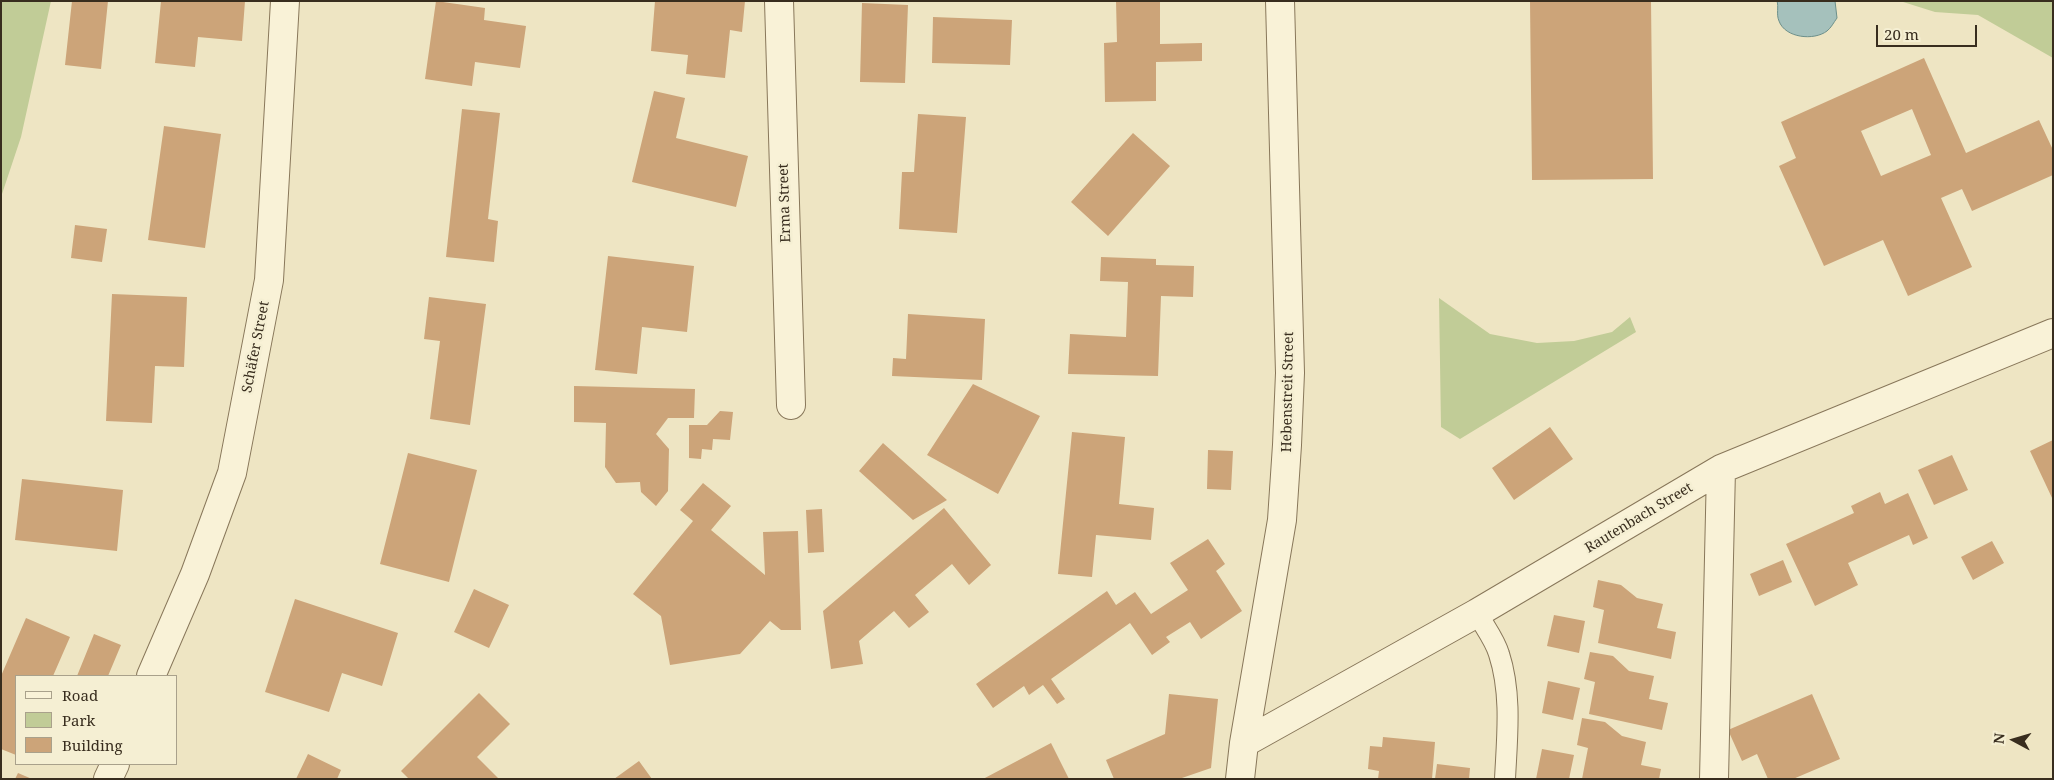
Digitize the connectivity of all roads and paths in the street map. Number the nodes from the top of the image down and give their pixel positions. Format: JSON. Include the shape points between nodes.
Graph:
{"nodes":[{"id":1,"x":285,"y":1,"type":"edge"},
{"id":2,"x":779,"y":1,"type":"edge"},
{"id":3,"x":1280,"y":1,"type":"edge"},
{"id":4,"x":2053,"y":334,"type":"edge"},
{"id":5,"x":791,"y":405,"type":"dead end"},
{"id":6,"x":1720,"y":470,"type":"junction"},
{"id":7,"x":1477,"y":613,"type":"junction"},
{"id":8,"x":151,"y":675,"type":"edge"},
{"id":9,"x":1244,"y":743,"type":"junction"},
{"id":10,"x":115,"y":765,"type":"edge"},
{"id":11,"x":108,"y":779,"type":"edge"},
{"id":12,"x":1240,"y":779,"type":"edge"},
{"id":13,"x":1505,"y":779,"type":"edge"},
{"id":14,"x":1714,"y":779,"type":"edge"}],
"edges":[{"from":1,"to":8,"type":"street","name":"Schäfer Street","via":[[269,280],[232,473]]},
{"from":2,"to":5,"type":"street","name":"Erma Street"},
{"from":3,"to":9,"type":"street","name":"Hebenstreit Street","via":[[1290,373],[1288,436],[1282,520]]},
{"from":4,"to":6,"type":"street","name":"Rautenbach Street"},
{"from":6,"to":7,"type":"street","name":"Rautenbach Street"},
{"from":6,"to":14,"type":"street"},
{"from":7,"to":9,"type":"street","name":"Rautenbach Street"},
{"from":7,"to":13,"type":"lane","via":[[1499,653],[1505,682],[1508,715]]},
{"from":9,"to":12,"type":"street","name":"Hebenstreit Street"},
{"from":10,"to":11,"type":"street"}]}
